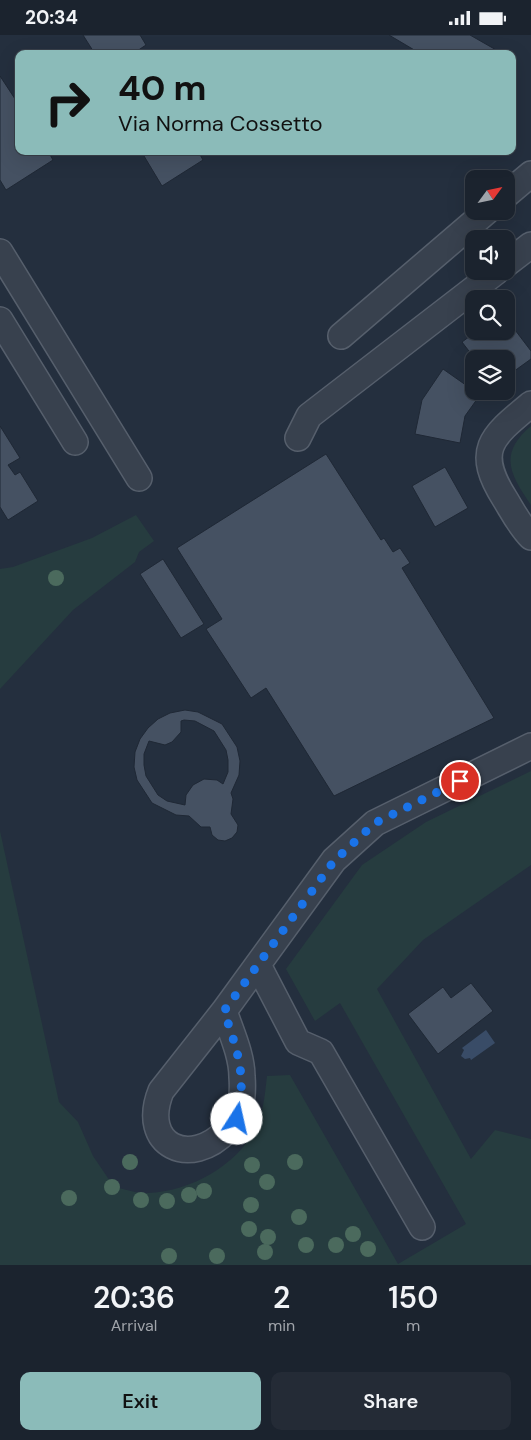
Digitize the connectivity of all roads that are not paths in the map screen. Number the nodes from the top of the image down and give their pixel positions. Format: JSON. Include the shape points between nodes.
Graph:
{"nodes":[{"id":1,"x":531,"y":174,"type":"edge"},
{"id":2,"x":515,"y":187,"type":"edge"},
{"id":3,"x":476,"y":220,"type":"edge"},
{"id":4,"x":531,"y":245,"type":"edge"},
{"id":5,"x":0,"y":251,"type":"edge"},
{"id":6,"x":515,"y":257,"type":"edge"},
{"id":7,"x":485,"y":280,"type":"edge"},
{"id":8,"x":0,"y":320,"type":"edge"},
{"id":9,"x":341,"y":336,"type":"dead end"},
{"id":10,"x":531,"y":404,"type":"edge"},
{"id":11,"x":298,"y":438,"type":"dead end"},
{"id":12,"x":75,"y":442,"type":"dead end"},
{"id":13,"x":138,"y":478,"type":"dead end"},
{"id":14,"x":531,"y":537,"type":"edge"},
{"id":15,"x":531,"y":746,"type":"edge"},
{"id":16,"x":258,"y":965,"type":"junction"},
{"id":17,"x":224,"y":1011,"type":"junction"},
{"id":18,"x":422,"y":1227,"type":"dead end"}],
"edges":[{"from":1,"to":2,"type":"street"},
{"from":3,"to":9,"type":"street"},
{"from":4,"to":6,"type":"street"},
{"from":5,"to":13,"type":"street"},
{"from":7,"to":11,"type":"street","via":[[309,415]]},
{"from":8,"to":12,"type":"street"},
{"from":10,"to":14,"type":"street","via":[[498,433],[488,460],[494,481]]},
{"from":15,"to":16,"type":"street","via":[[375,823],[334,861]]},
{"from":16,"to":17,"type":"street"},
{"from":16,"to":18,"type":"street","via":[[298,1042],[321,1052]]},
{"from":17,"to":17,"type":"street","via":[[161,1091],[155,1106],[154,1121],[159,1133],[179,1148],[209,1145],[237,1119],[242,1077]]}]}
